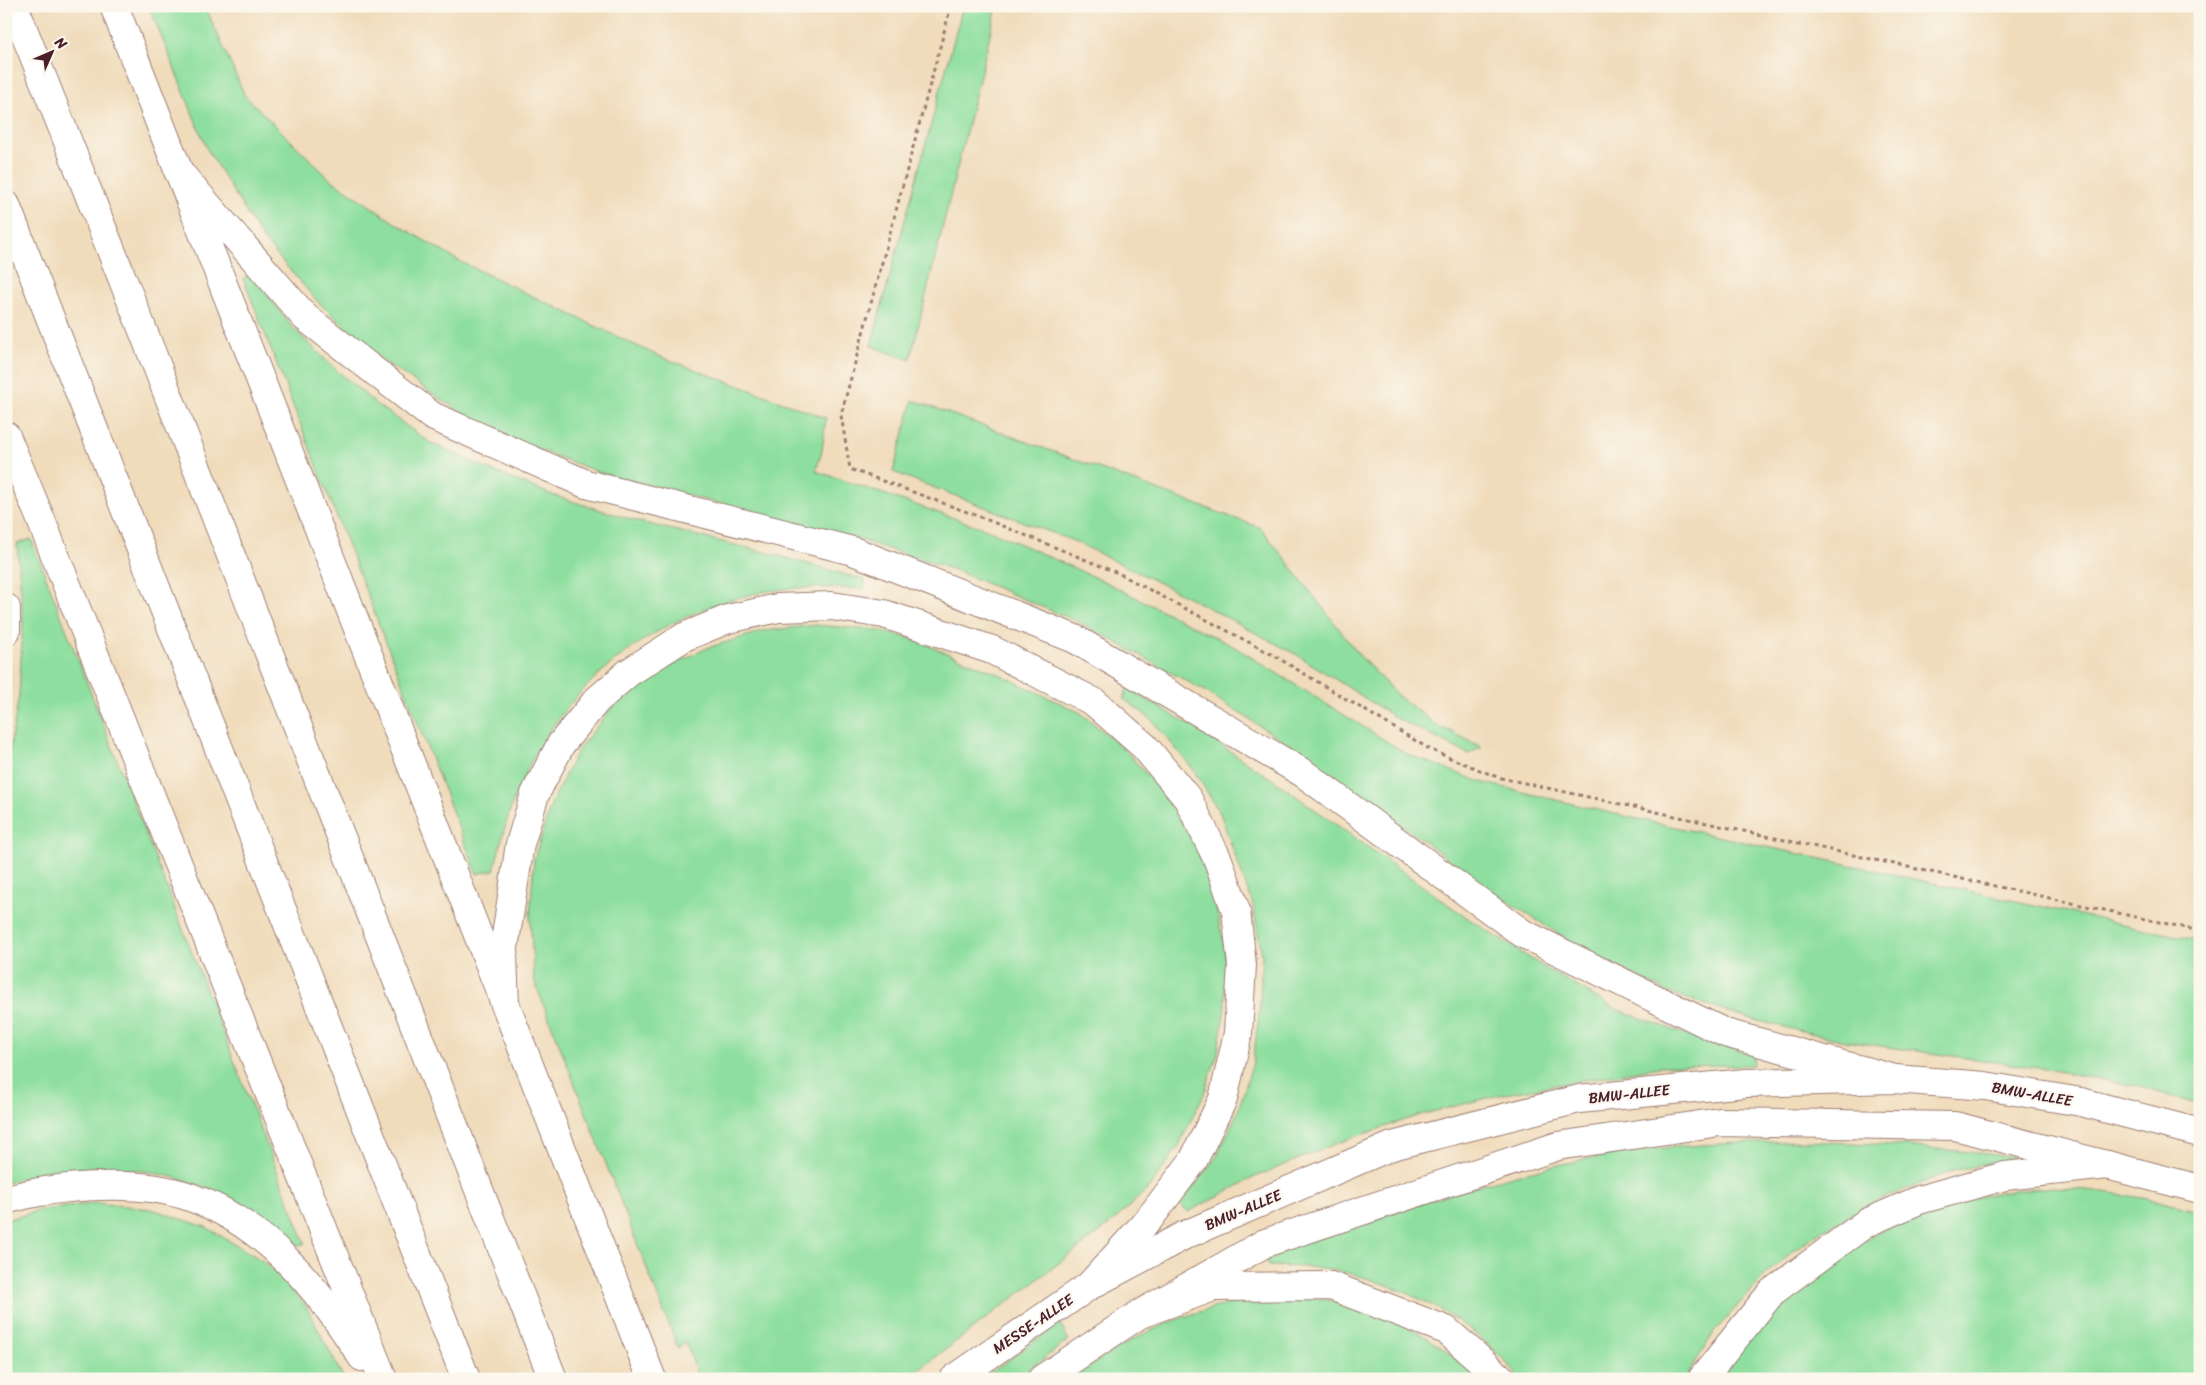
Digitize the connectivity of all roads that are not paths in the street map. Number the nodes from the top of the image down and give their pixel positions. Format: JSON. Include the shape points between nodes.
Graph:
{"nodes":[{"id":1,"x":14,"y":6,"type":"edge"},
{"id":2,"x":114,"y":6,"type":"edge"},
{"id":3,"x":178,"y":171,"type":"junction"},
{"id":4,"x":6,"y":206,"type":"edge"},
{"id":5,"x":6,"y":436,"type":"edge"},
{"id":6,"x":6,"y":608,"type":"edge"},
{"id":7,"x":6,"y":631,"type":"edge"},
{"id":8,"x":505,"y":1005,"type":"junction"},
{"id":9,"x":1895,"y":1079,"type":"junction"},
{"id":10,"x":2200,"y":1133,"type":"edge"},
{"id":11,"x":2108,"y":1164,"type":"junction"},
{"id":12,"x":2200,"y":1189,"type":"edge"},
{"id":13,"x":6,"y":1200,"type":"edge"},
{"id":14,"x":1088,"y":1286,"type":"junction"},
{"id":15,"x":1140,"y":1314,"type":"junction"},
{"id":16,"x":376,"y":1379,"type":"edge"},
{"id":17,"x":383,"y":1379,"type":"edge"},
{"id":18,"x":466,"y":1379,"type":"edge"},
{"id":19,"x":554,"y":1379,"type":"edge"},
{"id":20,"x":652,"y":1379,"type":"edge"},
{"id":21,"x":954,"y":1379,"type":"edge"},
{"id":22,"x":1042,"y":1379,"type":"edge"},
{"id":23,"x":1502,"y":1379,"type":"edge"},
{"id":24,"x":1702,"y":1379,"type":"edge"}],
"edges":[{"from":1,"to":19,"type":"main road"},
{"from":2,"to":3,"type":"main road"},
{"from":3,"to":8,"type":"main road"},
{"from":3,"to":9,"type":"main road","via":[[305,317],[432,416],[586,484],[854,551],[1075,639],[1303,773],[1522,933],[1725,1033]]},
{"from":4,"to":18,"type":"main road"},
{"from":5,"to":17,"type":"main road"},
{"from":6,"to":7,"type":"main road"},
{"from":8,"to":14,"type":"main road","via":[[503,955],[520,844],[535,794],[560,744],[597,700],[628,673],[684,637],[728,619],[778,608],[832,606],[884,614],[992,650],[1094,702],[1145,747],[1188,800],[1218,860],[1236,911],[1242,964],[1238,1033],[1222,1100],[1193,1161],[1149,1219]]},
{"from":8,"to":20,"type":"main road"},
{"from":9,"to":10,"type":"main road","name":"BMW-ALLEE","via":[[1985,1086],[2062,1099]]},
{"from":9,"to":14,"type":"main road","name":"BMW-ALLEE","via":[[1746,1082],[1579,1099],[1402,1144],[1185,1235]]},
{"from":11,"to":12,"type":"main road"},
{"from":11,"to":15,"type":"main road","via":[[1955,1126],[1720,1122],[1558,1146],[1266,1243]]},
{"from":11,"to":24,"type":"main road","via":[[2006,1176],[1919,1200],[1866,1223],[1772,1292]]},
{"from":13,"to":16,"type":"main road","via":[[64,1187],[130,1185],[190,1197],[234,1218],[286,1259],[321,1296]]},
{"from":14,"to":21,"type":"main road","name":"MESSE-ALLEE"},
{"from":15,"to":22,"type":"main road"},
{"from":15,"to":23,"type":"main road","via":[[1213,1287],[1330,1286],[1446,1330]]}]}
